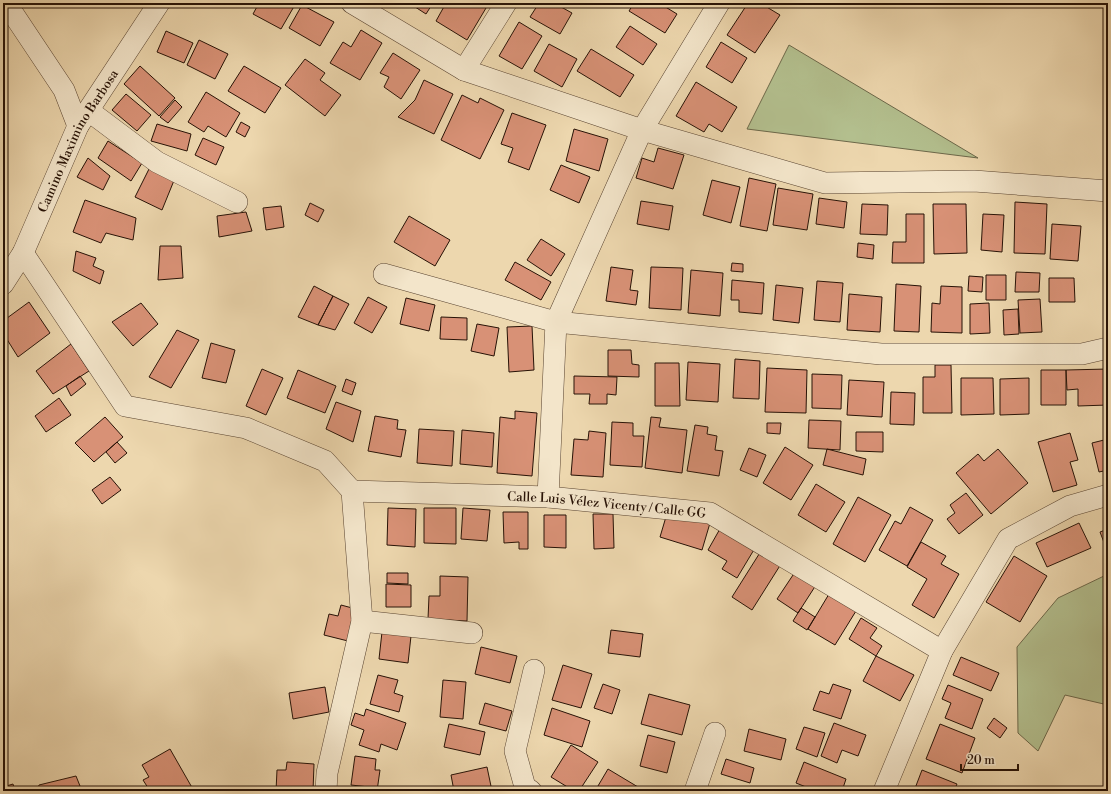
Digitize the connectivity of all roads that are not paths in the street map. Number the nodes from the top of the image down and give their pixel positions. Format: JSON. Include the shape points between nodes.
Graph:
{"nodes":[{"id":1,"x":6,"y":3,"type":"edge"},
{"id":2,"x":159,"y":3,"type":"edge"},
{"id":3,"x":352,"y":3,"type":"edge"},
{"id":4,"x":506,"y":3,"type":"edge"},
{"id":5,"x":719,"y":3,"type":"edge"},
{"id":6,"x":464,"y":70,"type":"junction"},
{"id":7,"x":84,"y":118,"type":"junction"},
{"id":8,"x":642,"y":130,"type":"junction"},
{"id":9,"x":1108,"y":191,"type":"edge"},
{"id":10,"x":237,"y":202,"type":"dead end"},
{"id":11,"x":23,"y":252,"type":"junction"},
{"id":12,"x":384,"y":274,"type":"dead end"},
{"id":13,"x":3,"y":284,"type":"edge"},
{"id":14,"x":556,"y":322,"type":"junction"},
{"id":15,"x":1108,"y":348,"type":"edge"},
{"id":16,"x":352,"y":491,"type":"junction"},
{"id":17,"x":1108,"y":495,"type":"edge"},
{"id":18,"x":548,"y":497,"type":"junction"},
{"id":19,"x":362,"y":621,"type":"junction"},
{"id":20,"x":472,"y":633,"type":"dead end"},
{"id":21,"x":942,"y":651,"type":"junction"},
{"id":22,"x":534,"y":670,"type":"dead end"},
{"id":23,"x":715,"y":733,"type":"dead end"},
{"id":24,"x":326,"y":791,"type":"edge"},
{"id":25,"x":531,"y":791,"type":"edge"},
{"id":26,"x":695,"y":791,"type":"edge"},
{"id":27,"x":884,"y":791,"type":"edge"}],
"edges":[{"from":1,"to":7,"type":"street"},
{"from":2,"to":7,"type":"street","name":"Camino Maximino Barbosa"},
{"from":3,"to":6,"type":"street"},
{"from":4,"to":6,"type":"street"},
{"from":5,"to":8,"type":"street"},
{"from":6,"to":8,"type":"street"},
{"from":7,"to":10,"type":"street","via":[[157,162]]},
{"from":7,"to":11,"type":"street","name":"Camino Maximino Barbosa"},
{"from":8,"to":9,"type":"street","via":[[825,183],[974,181]]},
{"from":8,"to":14,"type":"street"},
{"from":11,"to":13,"type":"street","name":"Camino Maximino Barbosa"},
{"from":11,"to":16,"type":"street","via":[[124,406],[246,428],[325,461]]},
{"from":12,"to":14,"type":"street"},
{"from":14,"to":15,"type":"street","via":[[881,354],[1082,354]]},
{"from":14,"to":18,"type":"street"},
{"from":16,"to":18,"type":"street","name":"Calle Luis Vélez Vicenty / Calle GG"},
{"from":16,"to":19,"type":"street"},
{"from":17,"to":21,"type":"street","via":[[1070,506],[1008,539]]},
{"from":18,"to":21,"type":"street","name":"Calle Luis Vélez Vicenty / Calle GG","via":[[710,513]]},
{"from":19,"to":20,"type":"street"},
{"from":19,"to":24,"type":"street","via":[[327,773]]},
{"from":21,"to":27,"type":"street"},
{"from":22,"to":25,"type":"street","via":[[515,752],[525,787]]},
{"from":23,"to":26,"type":"street"}]}
